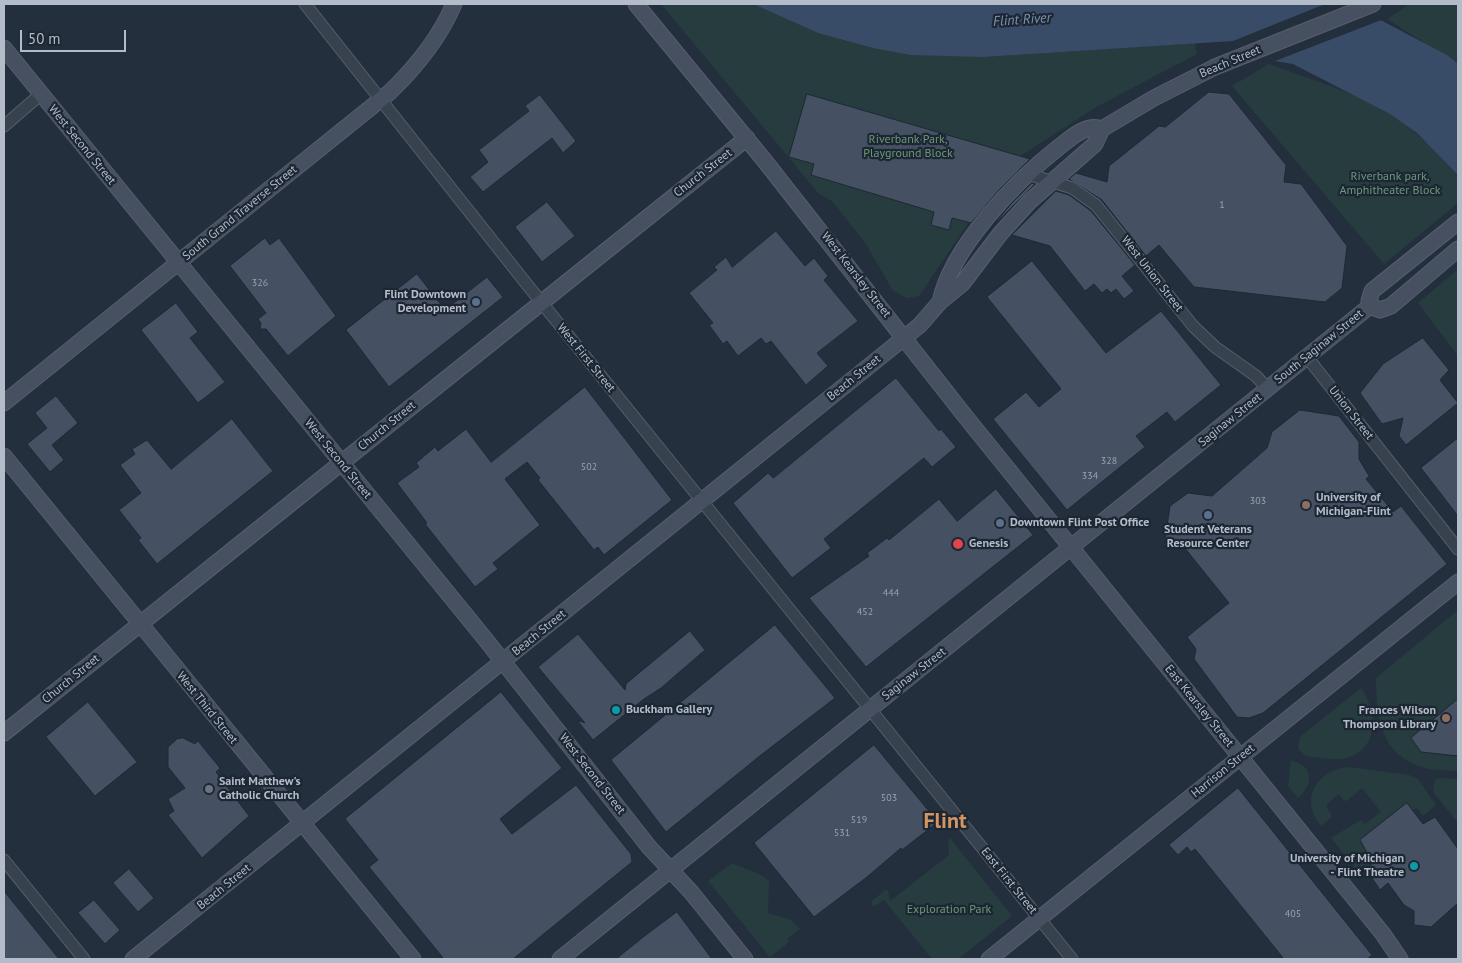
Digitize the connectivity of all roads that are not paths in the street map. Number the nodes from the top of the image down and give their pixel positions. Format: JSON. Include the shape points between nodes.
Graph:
{"nodes":[{"id":1,"x":305,"y":4,"type":"edge"},
{"id":2,"x":454,"y":4,"type":"edge"},
{"id":3,"x":636,"y":4,"type":"edge"},
{"id":4,"x":1369,"y":6,"type":"edge"},
{"id":5,"x":4,"y":48,"type":"edge"},
{"id":6,"x":41,"y":94,"type":"junction"},
{"id":7,"x":381,"y":100,"type":"junction"},
{"id":8,"x":4,"y":126,"type":"edge"},
{"id":9,"x":1102,"y":129,"type":"junction"},
{"id":10,"x":746,"y":138,"type":"junction"},
{"id":11,"x":1028,"y":174,"type":"junction"},
{"id":12,"x":1051,"y":180,"type":"junction"},
{"id":13,"x":1458,"y":222,"type":"edge"},
{"id":14,"x":1458,"y":249,"type":"edge"},
{"id":15,"x":178,"y":263,"type":"junction"},
{"id":16,"x":540,"y":302,"type":"junction"},
{"id":17,"x":940,"y":302,"type":"junction"},
{"id":18,"x":1370,"y":306,"type":"junction"},
{"id":19,"x":904,"y":338,"type":"junction"},
{"id":20,"x":1307,"y":357,"type":"junction"},
{"id":21,"x":1268,"y":389,"type":"junction"},
{"id":22,"x":4,"y":402,"type":"edge"},
{"id":23,"x":4,"y":456,"type":"edge"},
{"id":24,"x":342,"y":462,"type":"junction"},
{"id":25,"x":702,"y":501,"type":"junction"},
{"id":26,"x":1072,"y":549,"type":"junction"},
{"id":27,"x":1458,"y":549,"type":"edge"},
{"id":28,"x":1458,"y":582,"type":"edge"},
{"id":29,"x":140,"y":624,"type":"junction"},
{"id":30,"x":503,"y":662,"type":"junction"},
{"id":31,"x":870,"y":709,"type":"junction"},
{"id":32,"x":4,"y":733,"type":"edge"},
{"id":33,"x":1240,"y":757,"type":"junction"},
{"id":34,"x":302,"y":824,"type":"junction"},
{"id":35,"x":4,"y":860,"type":"edge"},
{"id":36,"x":670,"y":870,"type":"junction"},
{"id":37,"x":1040,"y":918,"type":"junction"},
{"id":38,"x":84,"y":959,"type":"edge"},
{"id":39,"x":134,"y":959,"type":"edge"},
{"id":40,"x":413,"y":959,"type":"edge"},
{"id":41,"x":560,"y":959,"type":"edge"},
{"id":42,"x":745,"y":959,"type":"edge"},
{"id":43,"x":989,"y":959,"type":"edge"},
{"id":44,"x":1072,"y":959,"type":"edge"},
{"id":45,"x":1400,"y":959,"type":"edge"}],
"edges":[{"from":1,"to":7,"type":"street","name":"West First Street"},
{"from":2,"to":7,"type":"street","name":"South Grand Traverse Street","via":[[429,50]]},
{"from":3,"to":10,"type":"street","name":"West Kearsley Street"},
{"from":4,"to":9,"type":"street","name":"Beach Street","via":[[1254,51],[1181,84]]},
{"from":5,"to":6,"type":"street","name":"West Second Street"},
{"from":6,"to":8,"type":"street"},
{"from":6,"to":15,"type":"street","name":"West Second Street"},
{"from":7,"to":15,"type":"street","name":"South Grand Traverse Street"},
{"from":7,"to":16,"type":"street","name":"West First Street"},
{"from":9,"to":11,"type":"street","name":"Beach Street","via":[[1093,127],[1082,131]]},
{"from":9,"to":12,"type":"street","name":"Beach Street","via":[[1095,144]]},
{"from":10,"to":16,"type":"street","name":"Church Street"},
{"from":10,"to":19,"type":"street","name":"West Kearsley Street"},
{"from":11,"to":12,"type":"street","name":"West Union Street"},
{"from":11,"to":17,"type":"street","name":"Beach Street","via":[[973,237],[946,281]]},
{"from":12,"to":17,"type":"street","name":"Beach Street","via":[[1011,221],[962,284]]},
{"from":12,"to":21,"type":"street","name":"West Union Street","via":[[1078,191],[1096,205],[1206,340]]},
{"from":13,"to":18,"type":"street","name":"South Saginaw Street","via":[[1372,292],[1368,301]]},
{"from":14,"to":18,"type":"street","name":"South Saginaw Street","via":[[1391,306],[1380,310]]},
{"from":15,"to":22,"type":"street","name":"South Grand Traverse Street"},
{"from":15,"to":24,"type":"street","name":"West Second Street"},
{"from":16,"to":24,"type":"street","name":"Church Street"},
{"from":16,"to":25,"type":"street","name":"West First Street"},
{"from":17,"to":19,"type":"street","name":"Beach Street"},
{"from":18,"to":20,"type":"street","name":"South Saginaw Street"},
{"from":19,"to":25,"type":"street","name":"Beach Street"},
{"from":19,"to":26,"type":"street","name":"West Kearsley Street"},
{"from":20,"to":21,"type":"street","name":"South Saginaw Street"},
{"from":20,"to":27,"type":"street","name":"Union Street"},
{"from":21,"to":26,"type":"street","name":"Saginaw Street"},
{"from":23,"to":29,"type":"street","name":"West Third Street"},
{"from":24,"to":29,"type":"street","name":"Church Street"},
{"from":24,"to":30,"type":"street","name":"West Second Street"},
{"from":25,"to":30,"type":"street","name":"Beach Street"},
{"from":25,"to":31,"type":"street","name":"West First Street"},
{"from":26,"to":31,"type":"street","name":"Saginaw Street"},
{"from":26,"to":33,"type":"street","name":"East Kearsley Street"},
{"from":28,"to":33,"type":"street","name":"Harrison Street"},
{"from":29,"to":32,"type":"street","name":"Church Street"},
{"from":29,"to":34,"type":"street","name":"West Third Street"},
{"from":30,"to":34,"type":"street","name":"Beach Street"},
{"from":30,"to":36,"type":"street","name":"West Second Street"},
{"from":31,"to":36,"type":"street","name":"Saginaw Street"},
{"from":31,"to":37,"type":"street","name":"East First Street"},
{"from":33,"to":37,"type":"street","name":"Harrison Street"},
{"from":33,"to":45,"type":"street","name":"East Kearsley Street"},
{"from":34,"to":39,"type":"street","name":"Beach Street"},
{"from":34,"to":40,"type":"street","name":"West Third Street"},
{"from":35,"to":38,"type":"street"},
{"from":36,"to":41,"type":"street","name":"Saginaw Street"},
{"from":36,"to":42,"type":"street","name":"West Second Street"},
{"from":37,"to":43,"type":"street","name":"Harrison Street"},
{"from":37,"to":44,"type":"street","name":"East First Street"}]}
